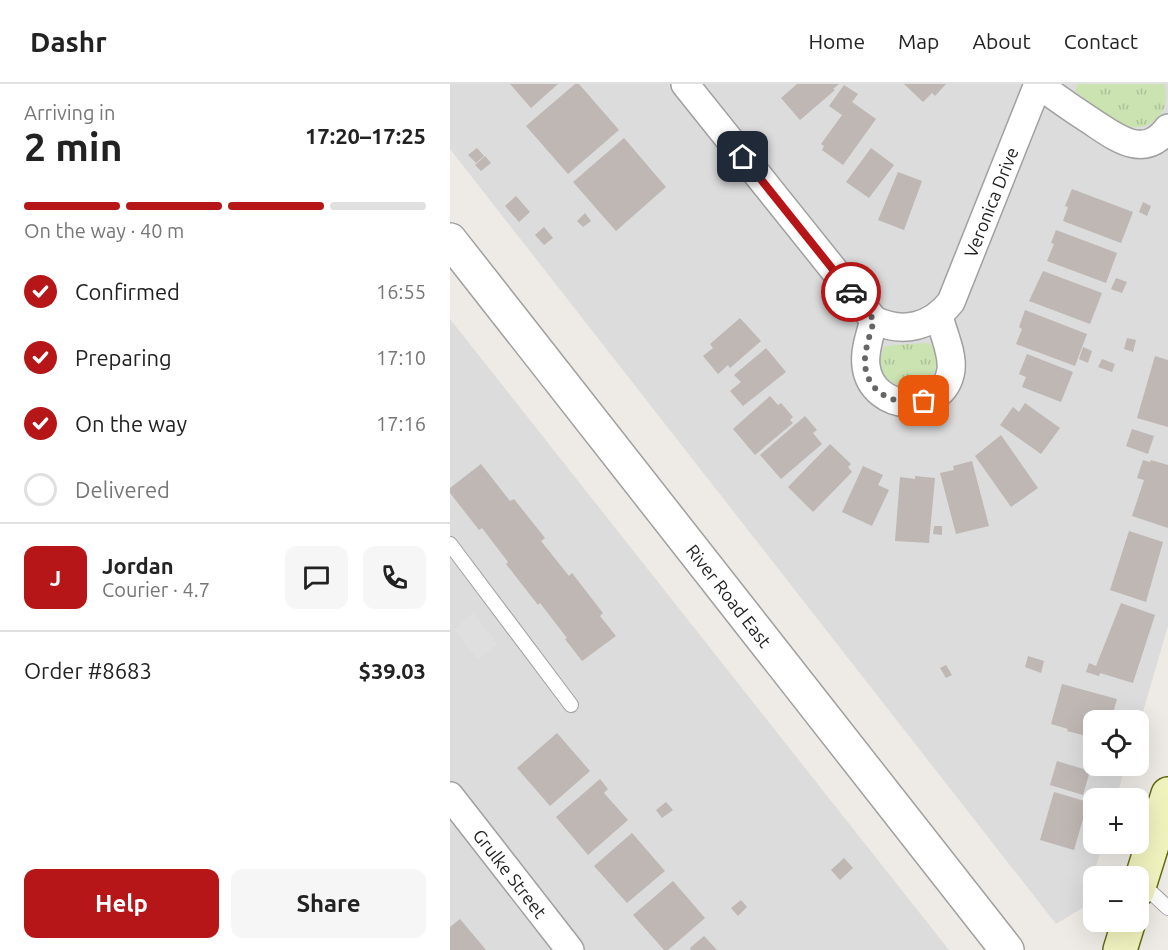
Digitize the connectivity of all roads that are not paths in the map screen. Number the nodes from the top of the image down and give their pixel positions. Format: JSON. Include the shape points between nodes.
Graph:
{"nodes":[{"id":1,"x":685,"y":84,"type":"edge"},
{"id":2,"x":1038,"y":84,"type":"edge"},
{"id":3,"x":1168,"y":128,"type":"edge"},
{"id":4,"x":450,"y":240,"type":"edge"},
{"id":5,"x":939,"y":316,"type":"junction"},
{"id":6,"x":874,"y":320,"type":"junction"},
{"id":7,"x":450,"y":544,"type":"edge"},
{"id":8,"x":571,"y":705,"type":"dead end"},
{"id":9,"x":1168,"y":794,"type":"edge"},
{"id":10,"x":450,"y":796,"type":"edge"},
{"id":11,"x":1146,"y":866,"type":"edge"},
{"id":12,"x":1149,"y":894,"type":"edge"},
{"id":13,"x":1168,"y":908,"type":"edge"},
{"id":14,"x":1126,"y":932,"type":"edge"},
{"id":15,"x":570,"y":950,"type":"edge"},
{"id":16,"x":1007,"y":950,"type":"edge"},
{"id":17,"x":1120,"y":950,"type":"edge"}],
"edges":[{"from":1,"to":6,"type":"street"},
{"from":2,"to":3,"type":"street","via":[[1120,140],[1148,143]]},
{"from":2,"to":5,"type":"street","name":"Veronica Drive","via":[[951,302]]},
{"from":4,"to":16,"type":"street","name":"River Road East"},
{"from":5,"to":6,"type":"street","via":[[907,327]]},
{"from":5,"to":6,"type":"street","via":[[951,359],[950,374],[932,398],[915,403],[888,399],[869,379],[865,358]]},
{"from":7,"to":8,"type":"lane"},
{"from":9,"to":11,"type":"main road"},
{"from":10,"to":15,"type":"street","name":"Grulke Street"},
{"from":12,"to":13,"type":"lane"},
{"from":14,"to":17,"type":"main road"}]}
